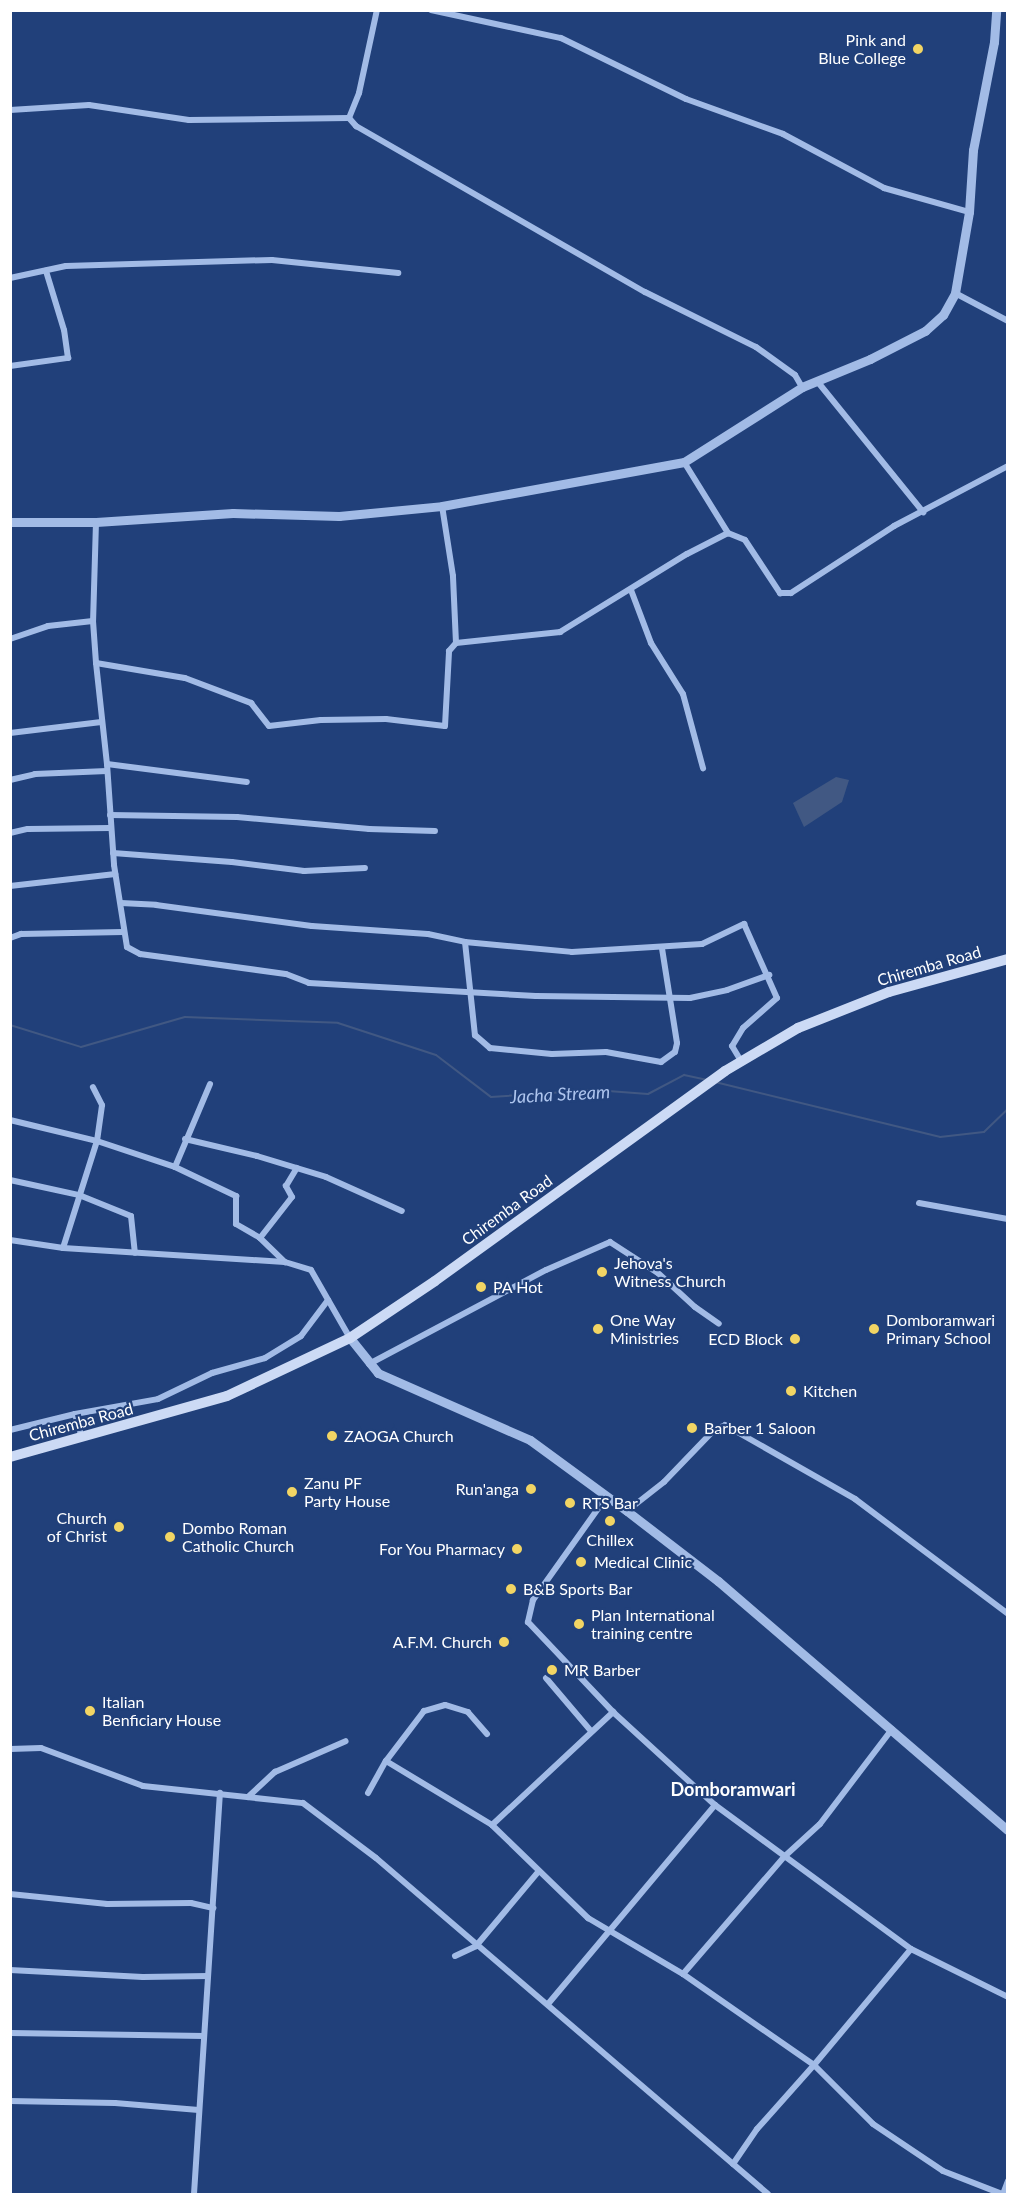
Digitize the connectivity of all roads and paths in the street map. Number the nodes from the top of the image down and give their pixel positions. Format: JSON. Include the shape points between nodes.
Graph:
{"nodes":[{"id":1,"x":377,"y":10,"type":"edge"},
{"id":2,"x":431,"y":10,"type":"edge"},
{"id":3,"x":996,"y":10,"type":"edge"},
{"id":4,"x":10,"y":110,"type":"edge"},
{"id":5,"x":350,"y":118,"type":"junction"},
{"id":6,"x":969,"y":212,"type":"junction"},
{"id":7,"x":46,"y":271,"type":"junction"},
{"id":8,"x":398,"y":273,"type":"dead end"},
{"id":9,"x":10,"y":278,"type":"edge"},
{"id":10,"x":955,"y":293,"type":"junction"},
{"id":11,"x":1008,"y":321,"type":"edge"},
{"id":12,"x":10,"y":366,"type":"edge"},
{"id":13,"x":817,"y":381,"type":"junction"},
{"id":14,"x":802,"y":387,"type":"junction"},
{"id":15,"x":684,"y":462,"type":"junction"},
{"id":16,"x":1008,"y":466,"type":"edge"},
{"id":17,"x":442,"y":506,"type":"junction"},
{"id":18,"x":923,"y":512,"type":"junction"},
{"id":19,"x":10,"y":522,"type":"edge"},
{"id":20,"x":96,"y":522,"type":"junction"},
{"id":21,"x":728,"y":533,"type":"junction"},
{"id":22,"x":630,"y":590,"type":"junction"},
{"id":23,"x":93,"y":621,"type":"junction"},
{"id":24,"x":10,"y":639,"type":"edge"},
{"id":25,"x":456,"y":643,"type":"junction"},
{"id":26,"x":96,"y":663,"type":"junction"},
{"id":27,"x":101,"y":722,"type":"junction"},
{"id":28,"x":10,"y":733,"type":"edge"},
{"id":29,"x":107,"y":767,"type":"junction"},
{"id":30,"x":702,"y":768,"type":"dead end"},
{"id":31,"x":10,"y":780,"type":"edge"},
{"id":32,"x":247,"y":782,"type":"dead end"},
{"id":33,"x":110,"y":815,"type":"junction"},
{"id":34,"x":110,"y":828,"type":"junction"},
{"id":35,"x":435,"y":831,"type":"dead end"},
{"id":36,"x":10,"y":833,"type":"edge"},
{"id":37,"x":113,"y":853,"type":"junction"},
{"id":38,"x":365,"y":868,"type":"dead end"},
{"id":39,"x":115,"y":874,"type":"junction"},
{"id":40,"x":10,"y":886,"type":"edge"},
{"id":41,"x":120,"y":903,"type":"junction"},
{"id":42,"x":123,"y":932,"type":"junction"},
{"id":43,"x":10,"y":938,"type":"edge"},
{"id":44,"x":465,"y":942,"type":"junction"},
{"id":45,"x":662,"y":948,"type":"junction"},
{"id":46,"x":1008,"y":959,"type":"edge"},
{"id":47,"x":769,"y":975,"type":"junction"},
{"id":48,"x":470,"y":991,"type":"junction"},
{"id":49,"x":669,"y":998,"type":"junction"},
{"id":50,"x":741,"y":1061,"type":"junction"},
{"id":51,"x":210,"y":1084,"type":"dead end"},
{"id":52,"x":93,"y":1087,"type":"dead end"},
{"id":53,"x":10,"y":1120,"type":"edge"},
{"id":54,"x":185,"y":1139,"type":"junction"},
{"id":55,"x":97,"y":1141,"type":"junction"},
{"id":56,"x":175,"y":1167,"type":"junction"},
{"id":57,"x":297,"y":1168,"type":"junction"},
{"id":58,"x":10,"y":1180,"type":"edge"},
{"id":59,"x":79,"y":1195,"type":"junction"},
{"id":60,"x":919,"y":1203,"type":"dead end"},
{"id":61,"x":402,"y":1211,"type":"dead end"},
{"id":62,"x":1008,"y":1219,"type":"edge"},
{"id":63,"x":260,"y":1238,"type":"junction"},
{"id":64,"x":10,"y":1240,"type":"edge"},
{"id":65,"x":63,"y":1248,"type":"junction"},
{"id":66,"x":135,"y":1253,"type":"junction"},
{"id":67,"x":285,"y":1262,"type":"junction"},
{"id":68,"x":328,"y":1299,"type":"junction"},
{"id":69,"x":719,"y":1324,"type":"dead end"},
{"id":70,"x":350,"y":1338,"type":"junction"},
{"id":71,"x":369,"y":1364,"type":"junction"},
{"id":72,"x":75,"y":1414,"type":"junction"},
{"id":73,"x":10,"y":1430,"type":"edge"},
{"id":74,"x":83,"y":1438,"type":"junction"},
{"id":75,"x":10,"y":1457,"type":"edge"},
{"id":76,"x":607,"y":1496,"type":"junction"},
{"id":77,"x":627,"y":1511,"type":"junction"},
{"id":78,"x":1008,"y":1614,"type":"edge"},
{"id":79,"x":546,"y":1678,"type":"dead end"},
{"id":80,"x":613,"y":1712,"type":"junction"},
{"id":81,"x":892,"y":1729,"type":"junction"},
{"id":82,"x":591,"y":1731,"type":"junction"},
{"id":83,"x":487,"y":1734,"type":"dead end"},
{"id":84,"x":346,"y":1741,"type":"dead end"},
{"id":85,"x":10,"y":1749,"type":"edge"},
{"id":86,"x":386,"y":1761,"type":"junction"},
{"id":87,"x":220,"y":1793,"type":"junction"},
{"id":88,"x":368,"y":1793,"type":"dead end"},
{"id":89,"x":248,"y":1797,"type":"junction"},
{"id":90,"x":716,"y":1804,"type":"junction"},
{"id":91,"x":492,"y":1825,"type":"junction"},
{"id":92,"x":1008,"y":1830,"type":"edge"},
{"id":93,"x":785,"y":1856,"type":"junction"},
{"id":94,"x":539,"y":1871,"type":"junction"},
{"id":95,"x":10,"y":1894,"type":"edge"},
{"id":96,"x":213,"y":1908,"type":"junction"},
{"id":97,"x":609,"y":1931,"type":"junction"},
{"id":98,"x":476,"y":1946,"type":"junction"},
{"id":99,"x":911,"y":1949,"type":"junction"},
{"id":100,"x":455,"y":1956,"type":"dead end"},
{"id":101,"x":10,"y":1970,"type":"edge"},
{"id":102,"x":683,"y":1974,"type":"junction"},
{"id":103,"x":208,"y":1976,"type":"junction"},
{"id":104,"x":1008,"y":1997,"type":"edge"},
{"id":105,"x":548,"y":2004,"type":"junction"},
{"id":106,"x":10,"y":2033,"type":"edge"},
{"id":107,"x":204,"y":2036,"type":"junction"},
{"id":108,"x":814,"y":2065,"type":"junction"},
{"id":109,"x":10,"y":2102,"type":"edge"},
{"id":110,"x":199,"y":2110,"type":"junction"},
{"id":111,"x":733,"y":2164,"type":"junction"},
{"id":112,"x":1008,"y":2181,"type":"edge"},
{"id":113,"x":194,"y":2194,"type":"edge"},
{"id":114,"x":768,"y":2194,"type":"edge"},
{"id":115,"x":1003,"y":2194,"type":"edge"}],
"edges":[{"from":1,"to":5,"type":"street"},
{"from":2,"to":6,"type":"street","via":[[561,38],[686,99],[783,134],[884,188]]},
{"from":3,"to":6,"type":"street","via":[[994,42],[973,150]]},
{"from":4,"to":5,"type":"street","via":[[89,105],[189,120]]},
{"from":5,"to":14,"type":"street","via":[[356,126],[645,292],[756,347],[795,375]]},
{"from":6,"to":10,"type":"street"},
{"from":7,"to":8,"type":"street","via":[[66,266],[273,260]]},
{"from":7,"to":9,"type":"street"},
{"from":7,"to":12,"type":"street","via":[[68,358]]},
{"from":10,"to":11,"type":"street"},
{"from":10,"to":13,"type":"street","via":[[943,315],[925,331]]},
{"from":13,"to":14,"type":"street"},
{"from":13,"to":18,"type":"street"},
{"from":14,"to":15,"type":"street"},
{"from":15,"to":17,"type":"street"},
{"from":15,"to":21,"type":"street"},
{"from":16,"to":18,"type":"street"},
{"from":17,"to":20,"type":"street","via":[[339,516],[233,513]]},
{"from":17,"to":25,"type":"street","via":[[453,576]]},
{"from":18,"to":21,"type":"street","via":[[894,526],[791,594],[780,593],[745,540]]},
{"from":19,"to":20,"type":"street"},
{"from":20,"to":23,"type":"street"},
{"from":21,"to":22,"type":"street"},
{"from":22,"to":25,"type":"street","via":[[560,632]]},
{"from":22,"to":30,"type":"street","via":[[651,643],[683,694]]},
{"from":23,"to":24,"type":"street","via":[[48,626]]},
{"from":23,"to":26,"type":"street"},
{"from":25,"to":26,"type":"street","via":[[449,651],[445,726],[386,719],[268,726],[251,703],[196,682]]},
{"from":26,"to":27,"type":"street"},
{"from":27,"to":28,"type":"street"},
{"from":27,"to":29,"type":"street"},
{"from":29,"to":31,"type":"street"},
{"from":29,"to":32,"type":"street"},
{"from":29,"to":33,"type":"street"},
{"from":33,"to":34,"type":"street"},
{"from":33,"to":35,"type":"street","via":[[237,817]]},
{"from":34,"to":36,"type":"street","via":[[28,829]]},
{"from":34,"to":37,"type":"street"},
{"from":37,"to":38,"type":"street","via":[[304,871]]},
{"from":37,"to":39,"type":"street"},
{"from":39,"to":40,"type":"street"},
{"from":39,"to":41,"type":"street"},
{"from":41,"to":42,"type":"street"},
{"from":41,"to":44,"type":"street","via":[[312,926],[428,934]]},
{"from":42,"to":43,"type":"street","via":[[21,934]]},
{"from":42,"to":48,"type":"street","via":[[127,947],[140,954],[286,974],[309,983]]},
{"from":44,"to":45,"type":"street","via":[[572,952]]},
{"from":44,"to":48,"type":"street"},
{"from":45,"to":47,"type":"street","via":[[702,944],[744,924]]},
{"from":45,"to":49,"type":"street"},
{"from":46,"to":50,"type":"main road","name":"Chiremba Road","via":[[831,1012]]},
{"from":47,"to":49,"type":"street","via":[[727,990]]},
{"from":47,"to":50,"type":"street","via":[[777,998],[743,1028],[732,1046]]},
{"from":48,"to":49,"type":"street"},
{"from":48,"to":49,"type":"street","via":[[475,1035],[489,1047],[552,1054],[606,1052],[661,1062],[675,1052],[677,1044]]},
{"from":50,"to":70,"type":"main road","name":"Chiremba Road"},
{"from":51,"to":54,"type":"street"},
{"from":52,"to":55,"type":"street","via":[[102,1105]]},
{"from":53,"to":55,"type":"street"},
{"from":54,"to":56,"type":"street"},
{"from":54,"to":57,"type":"street"},
{"from":55,"to":56,"type":"street"},
{"from":55,"to":59,"type":"street"},
{"from":56,"to":63,"type":"street","via":[[236,1196],[236,1224]]},
{"from":57,"to":61,"type":"street","via":[[339,1181]]},
{"from":57,"to":63,"type":"street","via":[[286,1186],[292,1197]]},
{"from":58,"to":59,"type":"street"},
{"from":59,"to":65,"type":"street"},
{"from":59,"to":66,"type":"street","via":[[131,1216]]},
{"from":60,"to":62,"type":"street"},
{"from":63,"to":67,"type":"street"},
{"from":64,"to":65,"type":"street"},
{"from":65,"to":66,"type":"street"},
{"from":66,"to":67,"type":"street"},
{"from":67,"to":68,"type":"street","via":[[311,1270]]},
{"from":68,"to":70,"type":"street"},
{"from":68,"to":72,"type":"street","via":[[301,1336],[265,1358],[212,1373],[158,1399]]},
{"from":69,"to":71,"type":"street","via":[[658,1273],[610,1242],[546,1270]]},
{"from":70,"to":71,"type":"street"},
{"from":70,"to":74,"type":"main road","name":"Chiremba Road","via":[[227,1396]]},
{"from":71,"to":76,"type":"street","via":[[378,1373],[530,1440]]},
{"from":72,"to":73,"type":"street"},
{"from":72,"to":74,"type":"street"},
{"from":74,"to":75,"type":"main road","name":"Chiremba Road"},
{"from":76,"to":77,"type":"street"},
{"from":76,"to":80,"type":"street","via":[[533,1600],[528,1622]]},
{"from":77,"to":78,"type":"street","via":[[664,1482],[714,1430],[725,1425],[860,1503]]},
{"from":77,"to":81,"type":"street","via":[[718,1581]]},
{"from":79,"to":82,"type":"street"},
{"from":80,"to":82,"type":"street"},
{"from":80,"to":90,"type":"street"},
{"from":81,"to":92,"type":"street"},
{"from":81,"to":93,"type":"street","via":[[820,1824]]},
{"from":82,"to":91,"type":"street"},
{"from":83,"to":86,"type":"street","via":[[468,1712],[445,1705],[424,1711]]},
{"from":84,"to":89,"type":"street","via":[[275,1772]]},
{"from":85,"to":87,"type":"street","via":[[41,1748],[143,1786]]},
{"from":86,"to":88,"type":"street"},
{"from":86,"to":91,"type":"street"},
{"from":87,"to":89,"type":"street"},
{"from":87,"to":96,"type":"street"},
{"from":89,"to":98,"type":"street","via":[[303,1803],[376,1858]]},
{"from":90,"to":93,"type":"street"},
{"from":90,"to":97,"type":"street"},
{"from":91,"to":94,"type":"street"},
{"from":93,"to":99,"type":"street"},
{"from":93,"to":102,"type":"street"},
{"from":94,"to":97,"type":"street","via":[[588,1918]]},
{"from":94,"to":98,"type":"street"},
{"from":95,"to":96,"type":"street","via":[[107,1904],[191,1903]]},
{"from":96,"to":103,"type":"street"},
{"from":97,"to":102,"type":"street"},
{"from":97,"to":105,"type":"street"},
{"from":98,"to":100,"type":"street"},
{"from":98,"to":105,"type":"street"},
{"from":99,"to":104,"type":"street"},
{"from":99,"to":108,"type":"street"},
{"from":101,"to":103,"type":"street","via":[[104,1976]]},
{"from":102,"to":108,"type":"street"},
{"from":103,"to":107,"type":"street"},
{"from":105,"to":111,"type":"street"},
{"from":106,"to":107,"type":"street"},
{"from":107,"to":110,"type":"street"},
{"from":108,"to":111,"type":"street","via":[[757,2129]]},
{"from":108,"to":115,"type":"street","via":[[873,2124],[910,2150],[943,2170]]},
{"from":109,"to":110,"type":"street","via":[[115,2103]]},
{"from":110,"to":113,"type":"street"},
{"from":111,"to":114,"type":"street"},
{"from":112,"to":115,"type":"street"}]}
